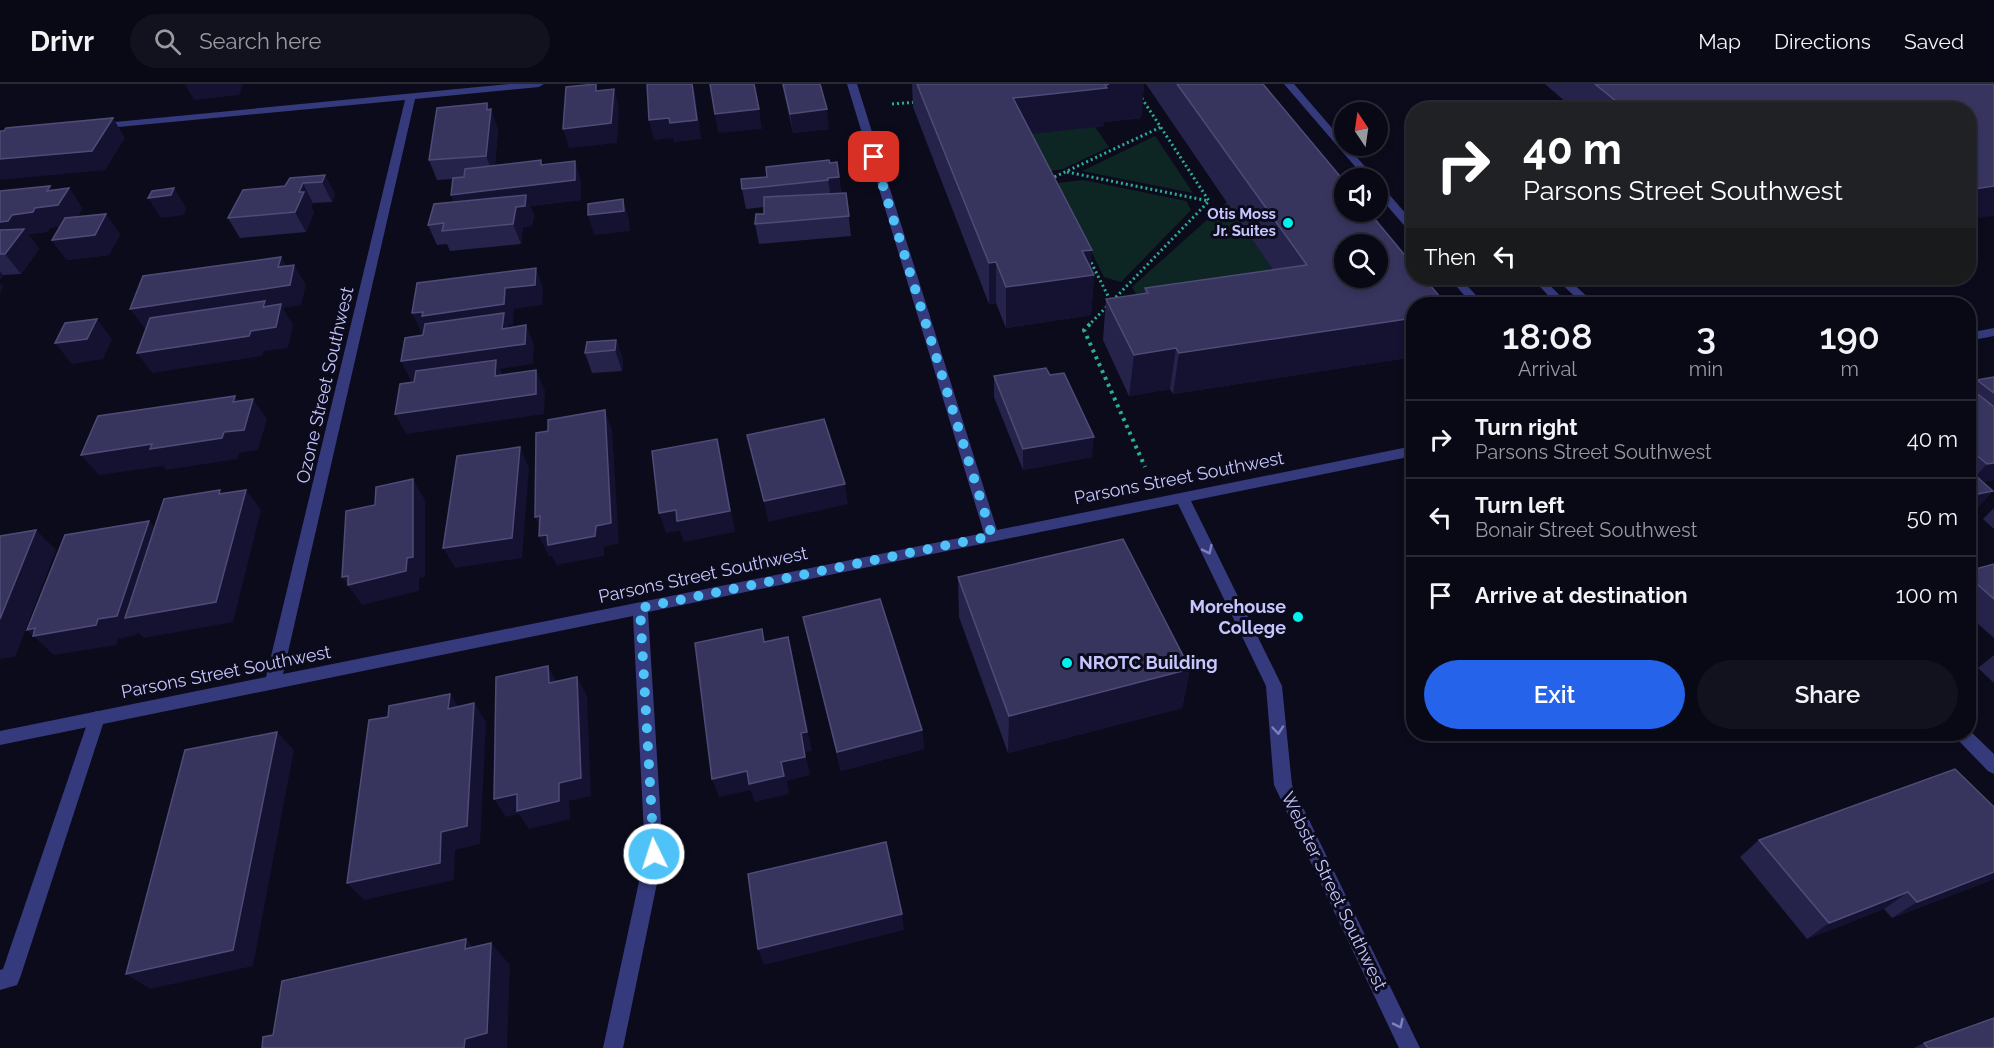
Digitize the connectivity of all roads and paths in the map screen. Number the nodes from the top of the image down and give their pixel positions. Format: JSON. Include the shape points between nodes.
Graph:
{"nodes":[{"id":1,"x":539,"y":84,"type":"edge"},
{"id":2,"x":852,"y":84,"type":"edge"},
{"id":3,"x":1289,"y":84,"type":"edge"},
{"id":4,"x":1138,"y":93,"type":"dead end"},
{"id":5,"x":411,"y":96,"type":"junction"},
{"id":6,"x":923,"y":101,"type":"edge"},
{"id":7,"x":889,"y":105,"type":"dead end"},
{"id":8,"x":82,"y":127,"type":"edge"},
{"id":9,"x":1161,"y":127,"type":"junction"},
{"id":10,"x":1361,"y":168,"type":"edge"},
{"id":11,"x":1066,"y":172,"type":"junction"},
{"id":12,"x":1050,"y":180,"type":"edge"},
{"id":13,"x":1388,"y":200,"type":"edge"},
{"id":14,"x":1209,"y":201,"type":"junction"},
{"id":15,"x":1406,"y":221,"type":"edge"},
{"id":16,"x":1085,"y":251,"type":"edge"},
{"id":17,"x":1461,"y":285,"type":"edge"},
{"id":18,"x":1544,"y":285,"type":"edge"},
{"id":19,"x":1567,"y":285,"type":"edge"},
{"id":20,"x":1472,"y":297,"type":"edge"},
{"id":21,"x":1555,"y":297,"type":"edge"},
{"id":22,"x":1577,"y":297,"type":"edge"},
{"id":23,"x":1111,"y":302,"type":"junction"},
{"id":24,"x":1994,"y":332,"type":"edge"},
{"id":25,"x":1976,"y":335,"type":"edge"},
{"id":26,"x":1406,"y":452,"type":"edge"},
{"id":27,"x":1145,"y":467,"type":"dead end"},
{"id":28,"x":1182,"y":498,"type":"junction"},
{"id":29,"x":992,"y":536,"type":"junction"},
{"id":30,"x":640,"y":608,"type":"junction"},
{"id":31,"x":273,"y":683,"type":"junction"},
{"id":32,"x":97,"y":718,"type":"junction"},
{"id":33,"x":0,"y":738,"type":"edge"},
{"id":34,"x":1970,"y":741,"type":"edge"},
{"id":35,"x":1994,"y":766,"type":"edge"},
{"id":36,"x":0,"y":980,"type":"edge"},
{"id":37,"x":613,"y":1048,"type":"edge"},
{"id":38,"x":1410,"y":1048,"type":"edge"}],
"edges":[{"from":1,"to":5,"type":"street"},
{"from":2,"to":29,"type":"street"},
{"from":3,"to":10,"type":"street"},
{"from":4,"to":9,"type":"path"},
{"from":5,"to":8,"type":"street"},
{"from":5,"to":31,"type":"street","name":"Ozone Street Southwest"},
{"from":6,"to":7,"type":"path"},
{"from":9,"to":11,"type":"path"},
{"from":9,"to":14,"type":"path"},
{"from":11,"to":12,"type":"path"},
{"from":11,"to":14,"type":"path"},
{"from":13,"to":15,"type":"street"},
{"from":14,"to":23,"type":"path"},
{"from":16,"to":23,"type":"path"},
{"from":17,"to":20,"type":"street"},
{"from":18,"to":21,"type":"street"},
{"from":19,"to":22,"type":"street"},
{"from":23,"to":27,"type":"path","via":[[1084,330]]},
{"from":24,"to":25,"type":"street"},
{"from":26,"to":28,"type":"street","name":"Parsons Street Southwest"},
{"from":28,"to":29,"type":"street","name":"Parsons Street Southwest"},
{"from":28,"to":38,"type":"street","name":"Webster Street Southwest","one_way":true,"via":[[1274,686],[1283,785]]},
{"from":29,"to":30,"type":"street","name":"Parsons Street Southwest"},
{"from":30,"to":31,"type":"street","name":"Parsons Street Southwest"},
{"from":30,"to":37,"type":"street","via":[[654,854]]},
{"from":31,"to":32,"type":"street","name":"Parsons Street Southwest"},
{"from":32,"to":33,"type":"street","name":"Parsons Street Southwest"},
{"from":32,"to":36,"type":"street","via":[[10,978]]},
{"from":34,"to":35,"type":"street"}]}
